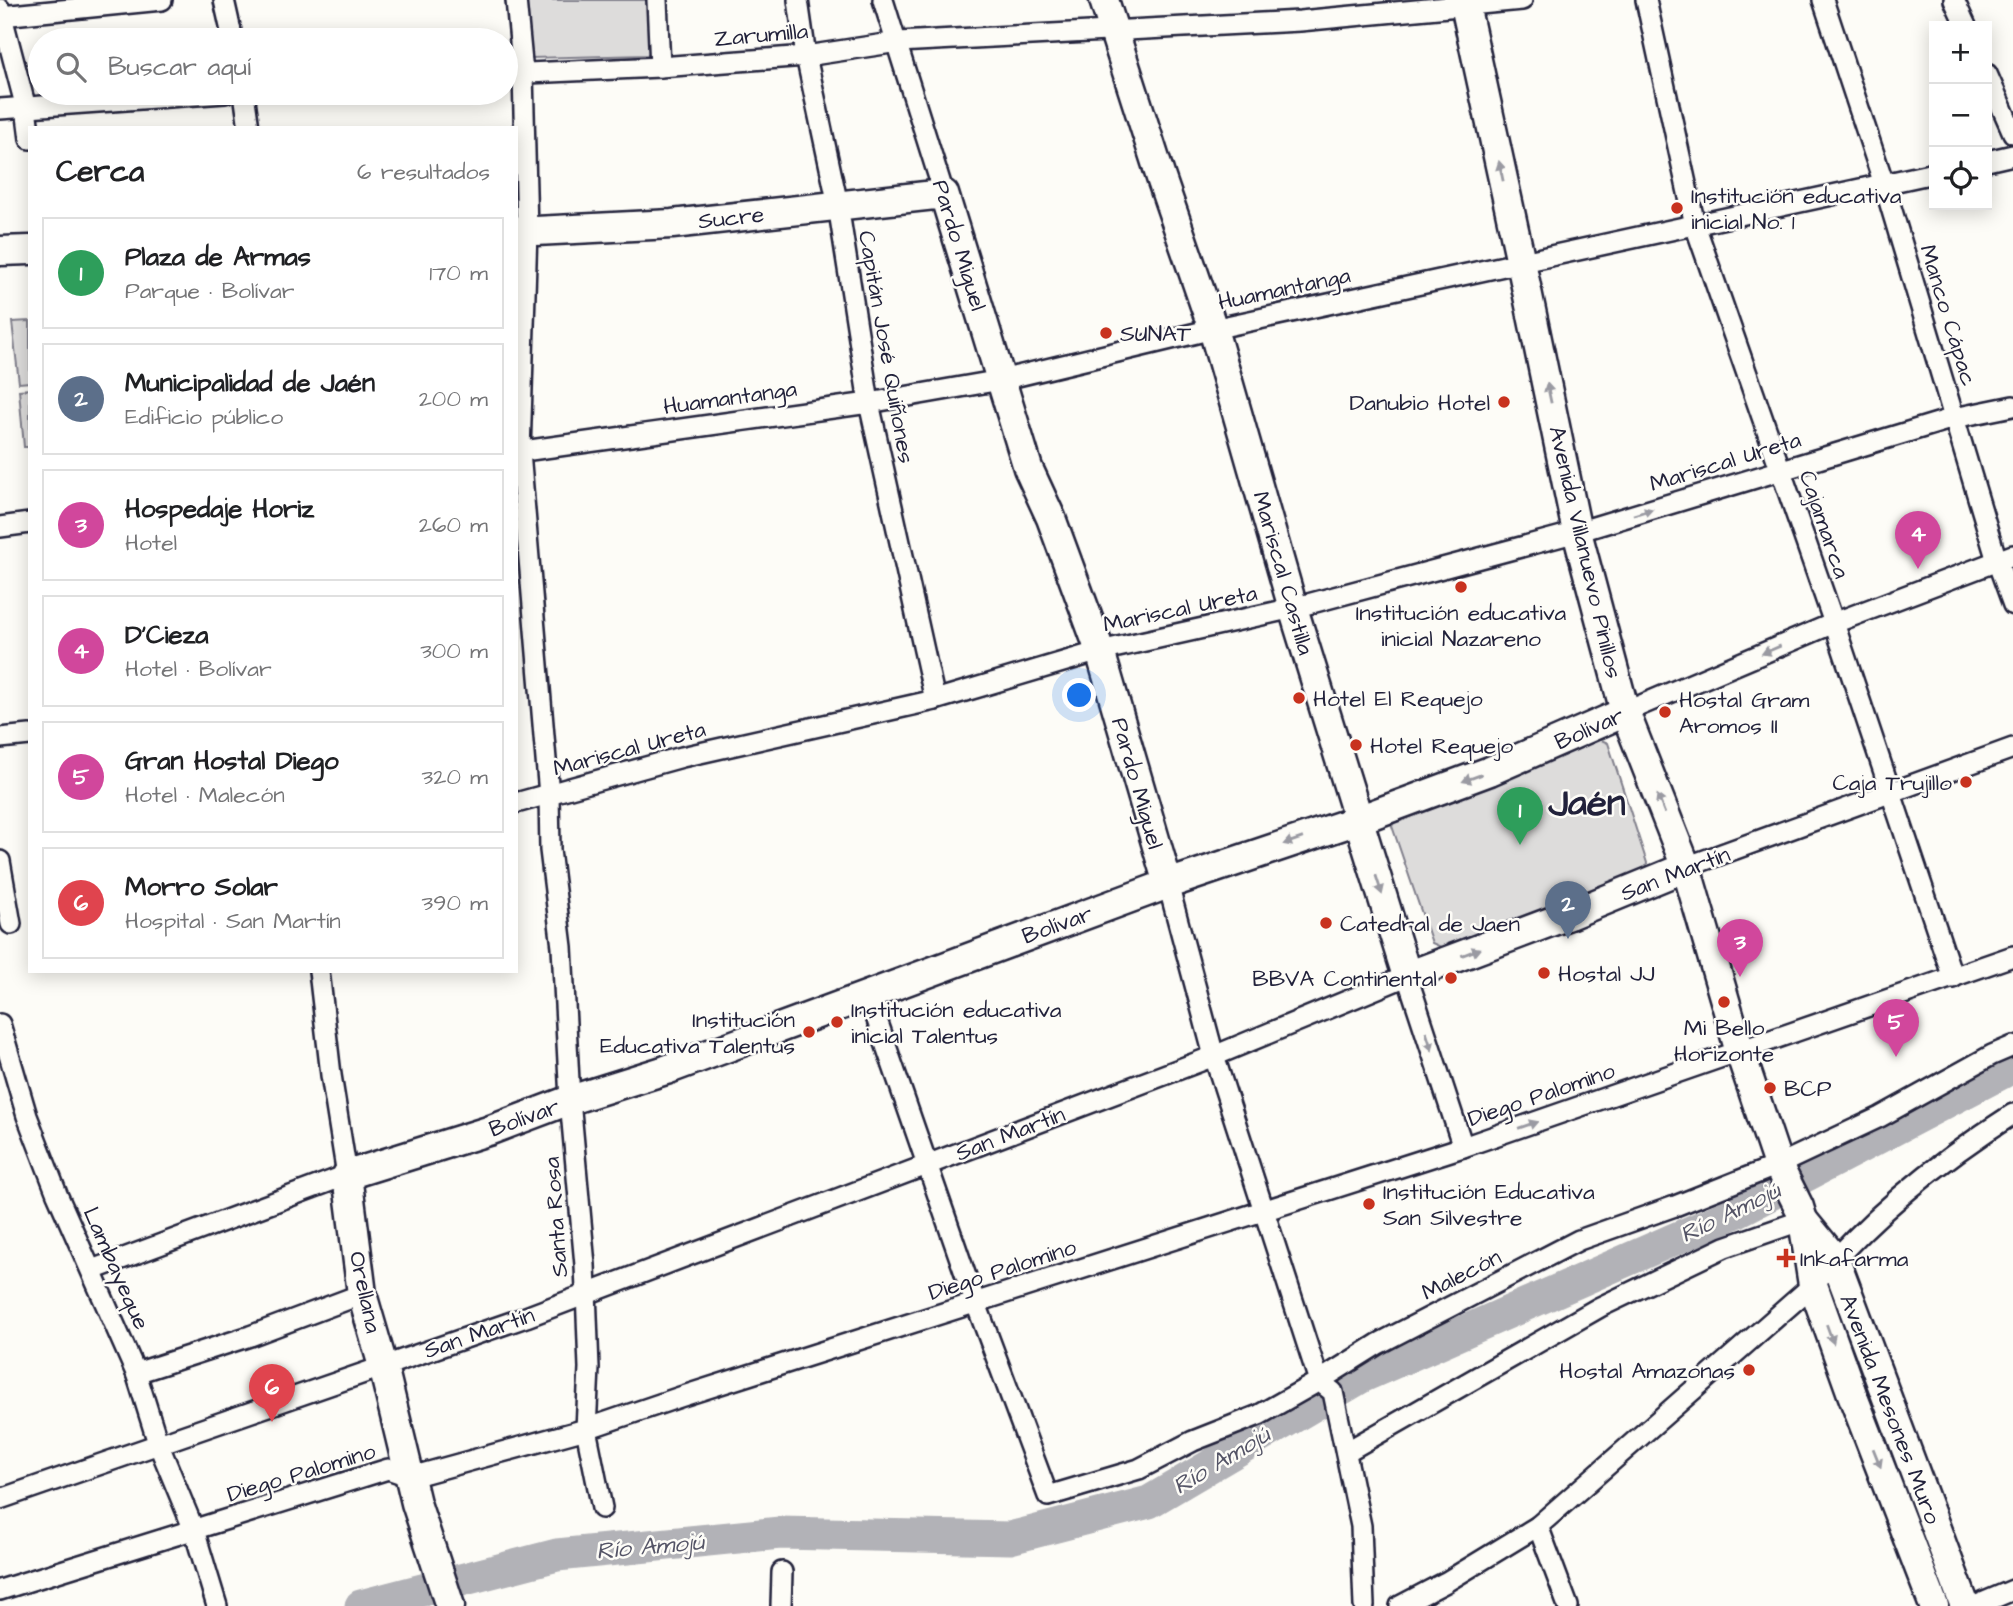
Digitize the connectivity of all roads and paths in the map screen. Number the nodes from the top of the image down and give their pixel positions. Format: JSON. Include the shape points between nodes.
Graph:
{"nodes":[{"id":1,"x":162,"y":0,"type":"edge"},
{"id":2,"x":224,"y":0,"type":"edge"},
{"id":3,"x":516,"y":0,"type":"edge"},
{"id":4,"x":657,"y":0,"type":"edge"},
{"id":5,"x":798,"y":0,"type":"edge"},
{"id":6,"x":883,"y":0,"type":"edge"},
{"id":7,"x":1104,"y":0,"type":"edge"},
{"id":8,"x":1522,"y":0,"type":"edge"},
{"id":9,"x":1646,"y":0,"type":"edge"},
{"id":10,"x":1822,"y":0,"type":"edge"},
{"id":11,"x":1954,"y":0,"type":"edge"},
{"id":12,"x":1464,"y":3,"type":"edge"},
{"id":13,"x":0,"y":9,"type":"edge"},
{"id":14,"x":1,"y":16,"type":"edge"},
{"id":15,"x":1964,"y":21,"type":"edge"},
{"id":16,"x":230,"y":28,"type":"edge"},
{"id":17,"x":515,"y":28,"type":"edge"},
{"id":18,"x":1113,"y":30,"type":"junction"},
{"id":19,"x":898,"y":42,"type":"junction"},
{"id":20,"x":806,"y":56,"type":"junction"},
{"id":21,"x":660,"y":67,"type":"junction"},
{"id":22,"x":518,"y":73,"type":"edge"},
{"id":23,"x":1991,"y":84,"type":"edge"},
{"id":24,"x":66,"y":105,"type":"edge"},
{"id":25,"x":246,"y":105,"type":"edge"},
{"id":26,"x":516,"y":105,"type":"edge"},
{"id":27,"x":26,"y":108,"type":"junction"},
{"id":28,"x":0,"y":109,"type":"edge"},
{"id":29,"x":28,"y":126,"type":"edge"},
{"id":30,"x":249,"y":126,"type":"edge"},
{"id":31,"x":517,"y":126,"type":"edge"},
{"id":32,"x":2013,"y":133,"type":"edge"},
{"id":33,"x":518,"y":152,"type":"edge"},
{"id":34,"x":2013,"y":155,"type":"edge"},
{"id":35,"x":1992,"y":160,"type":"edge"},
{"id":36,"x":1929,"y":174,"type":"edge"},
{"id":37,"x":1884,"y":184,"type":"junction"},
{"id":38,"x":944,"y":194,"type":"junction"},
{"id":39,"x":838,"y":205,"type":"junction"},
{"id":40,"x":1695,"y":225,"type":"junction"},
{"id":41,"x":522,"y":232,"type":"edge"},
{"id":42,"x":28,"y":250,"type":"edge"},
{"id":43,"x":0,"y":251,"type":"edge"},
{"id":44,"x":1521,"y":262,"type":"junction"},
{"id":45,"x":1213,"y":329,"type":"junction"},
{"id":46,"x":1001,"y":380,"type":"junction"},
{"id":47,"x":869,"y":403,"type":"junction"},
{"id":48,"x":2013,"y":405,"type":"edge"},
{"id":49,"x":1954,"y":418,"type":"junction"},
{"id":50,"x":518,"y":452,"type":"edge"},
{"id":51,"x":1781,"y":470,"type":"junction"},
{"id":52,"x":28,"y":523,"type":"edge"},
{"id":53,"x":0,"y":527,"type":"edge"},
{"id":54,"x":1577,"y":532,"type":"junction"},
{"id":55,"x":2005,"y":558,"type":"edge"},
{"id":56,"x":2013,"y":605,"type":"edge"},
{"id":57,"x":1293,"y":608,"type":"junction"},
{"id":58,"x":1834,"y":623,"type":"junction"},
{"id":59,"x":1100,"y":651,"type":"junction"},
{"id":60,"x":935,"y":700,"type":"junction"},
{"id":61,"x":1625,"y":712,"type":"junction"},
{"id":62,"x":28,"y":734,"type":"edge"},
{"id":63,"x":0,"y":738,"type":"edge"},
{"id":64,"x":2013,"y":748,"type":"edge"},
{"id":65,"x":1892,"y":794,"type":"junction"},
{"id":66,"x":549,"y":795,"type":"junction"},
{"id":67,"x":518,"y":803,"type":"edge"},
{"id":68,"x":1358,"y":820,"type":"junction"},
{"id":69,"x":0,"y":861,"type":"edge"},
{"id":70,"x":1686,"y":867,"type":"junction"},
{"id":71,"x":1168,"y":884,"type":"junction"},
{"id":72,"x":14,"y":923,"type":"edge"},
{"id":73,"x":2013,"y":956,"type":"edge"},
{"id":74,"x":319,"y":973,"type":"edge"},
{"id":75,"x":1407,"y":976,"type":"junction"},
{"id":76,"x":1953,"y":978,"type":"junction"},
{"id":77,"x":868,"y":994,"type":"junction"},
{"id":78,"x":0,"y":1024,"type":"edge"},
{"id":79,"x":2013,"y":1046,"type":"edge"},
{"id":80,"x":1740,"y":1052,"type":"junction"},
{"id":81,"x":1214,"y":1056,"type":"junction"},
{"id":82,"x":570,"y":1100,"type":"junction"},
{"id":83,"x":2013,"y":1114,"type":"edge"},
{"id":84,"x":1463,"y":1147,"type":"junction"},
{"id":85,"x":927,"y":1165,"type":"junction"},
{"id":86,"x":1781,"y":1170,"type":"junction"},
{"id":87,"x":347,"y":1175,"type":"junction"},
{"id":88,"x":1264,"y":1210,"type":"junction"},
{"id":89,"x":1801,"y":1214,"type":"junction"},
{"id":90,"x":1835,"y":1259,"type":"junction"},
{"id":91,"x":92,"y":1270,"type":"junction"},
{"id":92,"x":1813,"y":1285,"type":"junction"},
{"id":93,"x":362,"y":1294,"type":"junction"},
{"id":94,"x":585,"y":1294,"type":"junction"},
{"id":95,"x":976,"y":1303,"type":"junction"},
{"id":96,"x":383,"y":1366,"type":"junction"},
{"id":97,"x":136,"y":1373,"type":"junction"},
{"id":98,"x":1326,"y":1386,"type":"junction"},
{"id":99,"x":586,"y":1429,"type":"junction"},
{"id":100,"x":158,"y":1443,"type":"junction"},
{"id":101,"x":1345,"y":1449,"type":"junction"},
{"id":102,"x":411,"y":1477,"type":"junction"},
{"id":103,"x":0,"y":1499,"type":"edge"},
{"id":104,"x":602,"y":1508,"type":"dead end"},
{"id":105,"x":1538,"y":1526,"type":"junction"},
{"id":106,"x":194,"y":1530,"type":"junction"},
{"id":107,"x":782,"y":1572,"type":"dead end"},
{"id":108,"x":0,"y":1590,"type":"edge"},
{"id":109,"x":2013,"y":1590,"type":"edge"},
{"id":110,"x":217,"y":1606,"type":"edge"},
{"id":111,"x":450,"y":1606,"type":"edge"},
{"id":112,"x":781,"y":1606,"type":"edge"},
{"id":113,"x":1363,"y":1606,"type":"edge"},
{"id":114,"x":1399,"y":1606,"type":"edge"},
{"id":115,"x":1568,"y":1606,"type":"edge"},
{"id":116,"x":1934,"y":1606,"type":"edge"},
{"id":117,"x":1965,"y":1606,"type":"edge"},
{"id":118,"x":1975,"y":1606,"type":"edge"}],
"edges":[{"from":1,"to":14,"type":"street"},
{"from":2,"to":16,"type":"street"},
{"from":3,"to":17,"type":"street","name":"Santa Rosa"},
{"from":4,"to":21,"type":"street"},
{"from":5,"to":20,"type":"street","name":"Capitán José Quiñones"},
{"from":6,"to":19,"type":"street","name":"Pardo Miguel"},
{"from":7,"to":18,"type":"street","name":"Mariscal Castilla"},
{"from":8,"to":12,"type":"street","name":"Zarumilla"},
{"from":9,"to":40,"type":"street","name":"Cajamarca"},
{"from":10,"to":37,"type":"street","name":"Manco Cápac"},
{"from":11,"to":15,"type":"street"},
{"from":12,"to":18,"type":"street","name":"Zarumilla","via":[[1300,21]]},
{"from":44,"to":12,"type":"street","name":"Avenida Villanuevo Pinillos","one_way":true},
{"from":13,"to":14,"type":"street"},
{"from":14,"to":27,"type":"street"},
{"from":18,"to":19,"type":"street","name":"Zarumilla"},
{"from":18,"to":45,"type":"street","name":"Mariscal Castilla"},
{"from":19,"to":20,"type":"street","name":"Zarumilla"},
{"from":19,"to":38,"type":"street","name":"Pardo Miguel"},
{"from":20,"to":21,"type":"street","name":"Zarumilla"},
{"from":20,"to":39,"type":"street","name":"Capitán José Quiñones"},
{"from":21,"to":22,"type":"street","name":"Zarumilla"},
{"from":23,"to":32,"type":"street"},
{"from":24,"to":27,"type":"street"},
{"from":25,"to":30,"type":"street"},
{"from":26,"to":31,"type":"street","name":"Santa Rosa"},
{"from":27,"to":28,"type":"street"},
{"from":27,"to":29,"type":"street"},
{"from":33,"to":41,"type":"street","name":"Santa Rosa"},
{"from":34,"to":35,"type":"street"},
{"from":36,"to":37,"type":"street","name":"Huamantanga"},
{"from":37,"to":40,"type":"street","name":"Huamantanga"},
{"from":37,"to":49,"type":"street","name":"Manco Cápac"},
{"from":38,"to":39,"type":"street","name":"Sucre"},
{"from":38,"to":46,"type":"street","name":"Pardo Miguel"},
{"from":39,"to":41,"type":"street","name":"Sucre","via":[[672,224]]},
{"from":39,"to":47,"type":"street","name":"Capitán José Quiñones"},
{"from":40,"to":44,"type":"street","name":"Huamantanga"},
{"from":40,"to":51,"type":"street","name":"Cajamarca"},
{"from":41,"to":50,"type":"street","name":"Santa Rosa"},
{"from":42,"to":43,"type":"street"},
{"from":44,"to":45,"type":"street","name":"Huamantanga"},
{"from":54,"to":44,"type":"street","name":"Avenida Villanuevo Pinillos","one_way":true},
{"from":45,"to":46,"type":"street","name":"Huamantanga"},
{"from":45,"to":57,"type":"street","name":"Mariscal Castilla"},
{"from":46,"to":47,"type":"street","name":"Huamantanga"},
{"from":46,"to":59,"type":"street","name":"Pardo Miguel","via":[[1028,468]]},
{"from":47,"to":50,"type":"street","name":"Huamantanga"},
{"from":47,"to":60,"type":"street","name":"Capitán José Quiñones"},
{"from":48,"to":49,"type":"street","name":"Mariscal Ureta"},
{"from":49,"to":51,"type":"street","name":"Mariscal Ureta"},
{"from":49,"to":55,"type":"street","name":"Manco Cápac"},
{"from":50,"to":66,"type":"street","name":"Santa Rosa"},
{"from":54,"to":51,"type":"street","name":"Mariscal Ureta","one_way":true},
{"from":51,"to":58,"type":"street","name":"Cajamarca"},
{"from":52,"to":53,"type":"street"},
{"from":54,"to":57,"type":"street","name":"Mariscal Ureta"},
{"from":54,"to":61,"type":"street","name":"Avenida Villanuevo Pinillos"},
{"from":55,"to":56,"type":"street","name":"Manco Cápac"},
{"from":55,"to":58,"type":"street","name":"Bolívar"},
{"from":57,"to":59,"type":"street","name":"Mariscal Ureta"},
{"from":57,"to":68,"type":"street","name":"Mariscal Castilla"},
{"from":58,"to":61,"type":"street","name":"Bolívar","one_way":true},
{"from":58,"to":65,"type":"street","name":"Cajamarca"},
{"from":59,"to":60,"type":"street","name":"Mariscal Ureta"},
{"from":59,"to":71,"type":"street","name":"Pardo Miguel"},
{"from":60,"to":66,"type":"street","name":"Mariscal Ureta","via":[[682,757]]},
{"from":61,"to":68,"type":"street","name":"Bolívar","one_way":true,"via":[[1490,771]]},
{"from":70,"to":61,"type":"street","name":"Avenida Villanuevo Pinillos","one_way":true},
{"from":62,"to":63,"type":"street"},
{"from":64,"to":65,"type":"street","name":"San Martín"},
{"from":65,"to":70,"type":"street","name":"San Martín"},
{"from":65,"to":76,"type":"street","name":"Cajamarca"},
{"from":66,"to":67,"type":"street","name":"Mariscal Ureta"},
{"from":66,"to":82,"type":"street","name":"Santa Rosa"},
{"from":68,"to":71,"type":"street","name":"Bolívar","one_way":true},
{"from":68,"to":75,"type":"street","name":"Mariscal Castilla","one_way":true},
{"from":69,"to":72,"type":"street"},
{"from":75,"to":70,"type":"street","name":"San Martín","one_way":true},
{"from":70,"to":80,"type":"street","name":"Avenida Villanuevo Pinillos"},
{"from":71,"to":77,"type":"street","name":"Bolívar"},
{"from":71,"to":81,"type":"street","name":"Pardo Miguel"},
{"from":73,"to":76,"type":"street","name":"Diego Palomino"},
{"from":74,"to":87,"type":"street","name":"Orellana"},
{"from":75,"to":81,"type":"street","name":"San Martín"},
{"from":75,"to":84,"type":"street","name":"Mariscal Castilla","one_way":true},
{"from":76,"to":80,"type":"street","name":"Diego Palomino"},
{"from":77,"to":82,"type":"street","name":"Bolívar","via":[[666,1070]]},
{"from":77,"to":85,"type":"street"},
{"from":78,"to":91,"type":"street","name":"Lambayeque","via":[[37,1142]]},
{"from":79,"to":86,"type":"street","name":"Malecón"},
{"from":84,"to":80,"type":"street","name":"Diego Palomino","one_way":true},
{"from":80,"to":86,"type":"street","name":"Avenida Villanuevo Pinillos"},
{"from":81,"to":85,"type":"street","name":"San Martín"},
{"from":81,"to":88,"type":"street","name":"Pardo Miguel"},
{"from":82,"to":87,"type":"street","name":"Bolívar"},
{"from":82,"to":94,"type":"street","name":"Santa Rosa"},
{"from":83,"to":90,"type":"street","via":[[1921,1179]]},
{"from":84,"to":88,"type":"street","name":"Diego Palomino"},
{"from":85,"to":94,"type":"street","name":"San Martín"},
{"from":85,"to":95,"type":"street"},
{"from":86,"to":89,"type":"street","name":"Avenida Villanuevo Pinillos"},
{"from":86,"to":98,"type":"street","name":"Malecón","via":[[1579,1240],[1378,1344]]},
{"from":87,"to":91,"type":"street","name":"Bolívar"},
{"from":87,"to":93,"type":"street","name":"Orellana"},
{"from":88,"to":95,"type":"street","name":"Diego Palomino"},
{"from":88,"to":98,"type":"street","name":"Pardo Miguel"},
{"from":89,"to":90,"type":"street","name":"Avenida Mesones Muro"},
{"from":89,"to":92,"type":"street","name":"Avenida Mesones Muro"},
{"from":89,"to":101,"type":"street","via":[[1600,1307],[1391,1429]]},
{"from":90,"to":92,"type":"street"},
{"from":90,"to":117,"type":"street","name":"Avenida Mesones Muro"},
{"from":91,"to":97,"type":"street","name":"Lambayeque"},
{"from":92,"to":105,"type":"street"},
{"from":92,"to":116,"type":"street","name":"Avenida Mesones Muro","one_way":true},
{"from":93,"to":96,"type":"street","name":"Orellana"},
{"from":93,"to":97,"type":"street"},
{"from":94,"to":96,"type":"street","name":"San Martín"},
{"from":94,"to":99,"type":"street","name":"Santa Rosa"},
{"from":95,"to":98,"type":"street","name":"Malecón","via":[[1048,1496],[1139,1469],[1193,1441]]},
{"from":95,"to":99,"type":"street","name":"Diego Palomino"},
{"from":96,"to":100,"type":"street","name":"San Martín"},
{"from":96,"to":102,"type":"street","name":"Orellana"},
{"from":97,"to":100,"type":"street","name":"Lambayeque"},
{"from":98,"to":101,"type":"street","name":"Pardo Miguel"},
{"from":99,"to":102,"type":"street","name":"Diego Palomino"},
{"from":99,"to":104,"type":"street","name":"Santa Rosa"},
{"from":100,"to":103,"type":"street","name":"San Martín"},
{"from":100,"to":106,"type":"street","name":"Lambayeque"},
{"from":101,"to":113,"type":"street","name":"Pardo Miguel","via":[[1361,1526]]},
{"from":102,"to":106,"type":"street","name":"Diego Palomino","via":[[388,1469]]},
{"from":102,"to":111,"type":"street","name":"Orellana"},
{"from":105,"to":114,"type":"street"},
{"from":105,"to":115,"type":"street"},
{"from":106,"to":108,"type":"street","name":"Diego Palomino"},
{"from":106,"to":110,"type":"street","name":"Lambayeque"},
{"from":107,"to":112,"type":"street"},
{"from":109,"to":118,"type":"street"}]}
